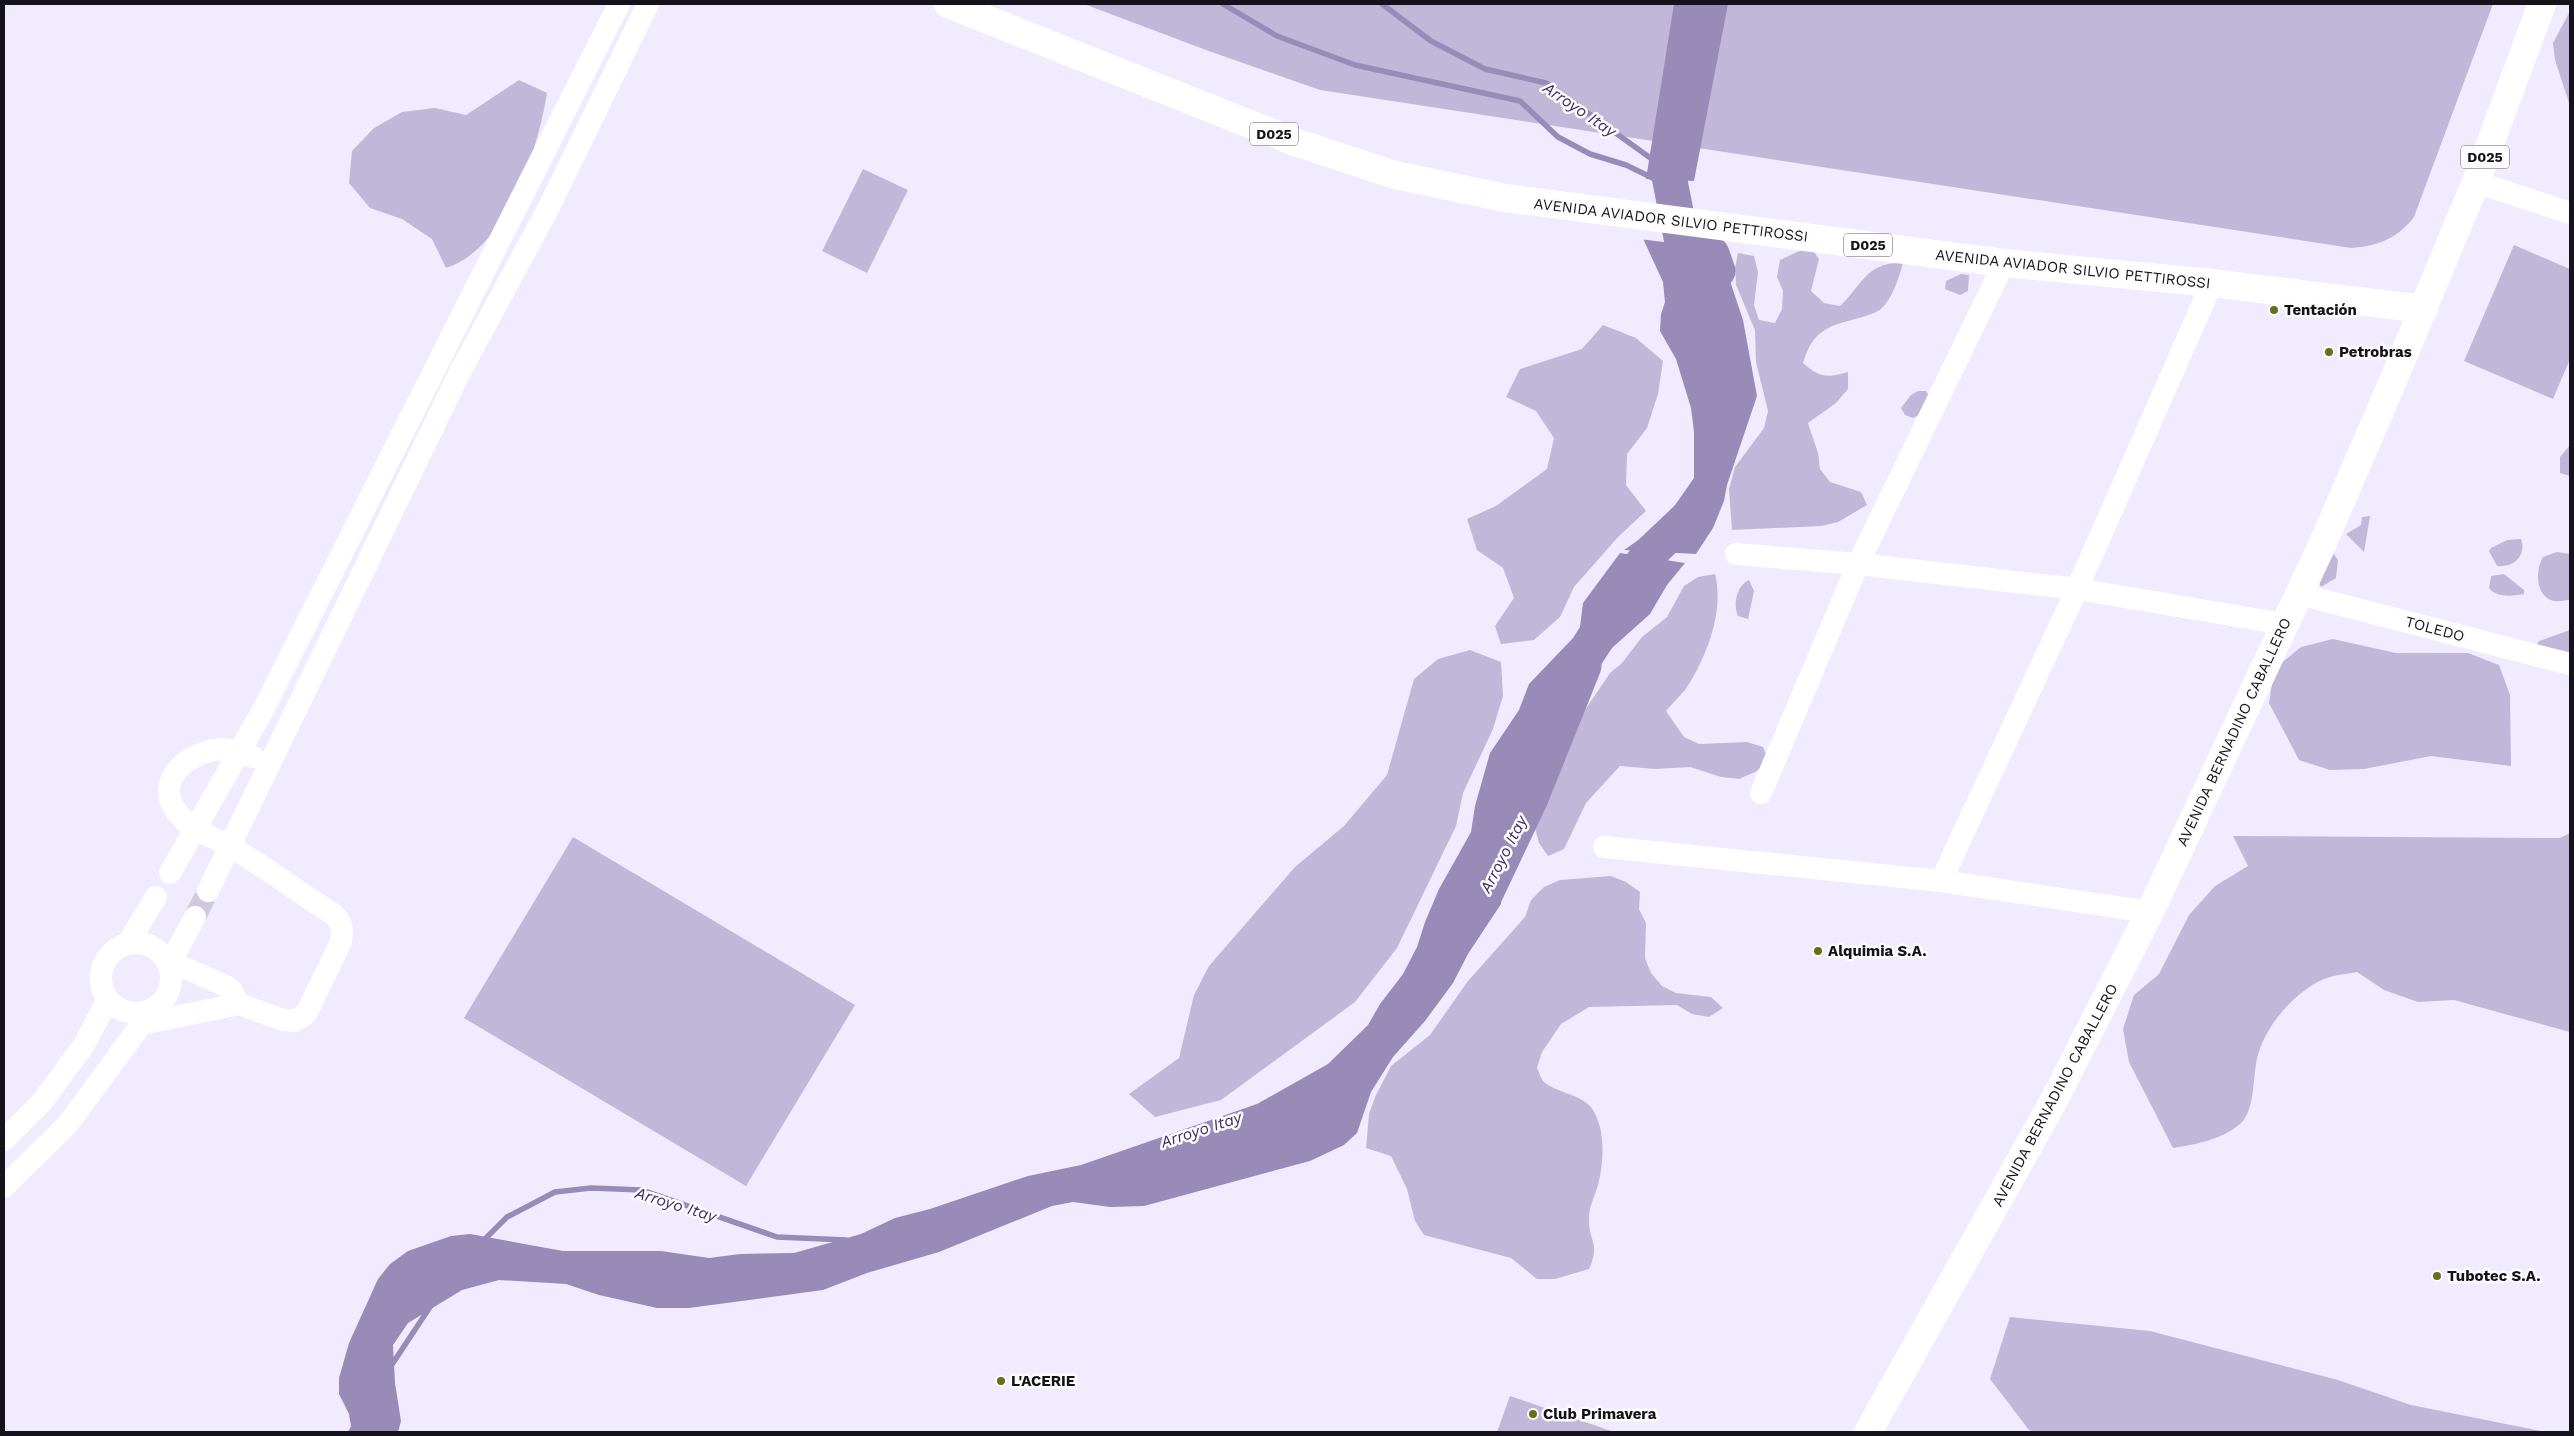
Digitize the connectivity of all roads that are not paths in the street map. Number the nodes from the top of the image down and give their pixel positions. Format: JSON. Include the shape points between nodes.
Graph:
{"nodes":[{"id":1,"x":620,"y":4,"type":"edge"},
{"id":2,"x":648,"y":4,"type":"edge"},
{"id":3,"x":948,"y":4,"type":"edge"},
{"id":4,"x":2542,"y":4,"type":"edge"},
{"id":5,"x":2476,"y":182,"type":"junction"},
{"id":6,"x":2570,"y":213,"type":"edge"},
{"id":7,"x":2004,"y":263,"type":"junction"},
{"id":8,"x":2212,"y":284,"type":"junction"},
{"id":9,"x":2424,"y":309,"type":"junction"},
{"id":10,"x":395,"y":447,"type":"junction"},
{"id":11,"x":418,"y":458,"type":"junction"},
{"id":12,"x":1736,"y":554,"type":"dead end"},
{"id":13,"x":1858,"y":564,"type":"junction"},
{"id":14,"x":2077,"y":590,"type":"junction"},
{"id":15,"x":2299,"y":594,"type":"junction"},
{"id":16,"x":2284,"y":624,"type":"junction"},
{"id":17,"x":2570,"y":664,"type":"edge"},
{"id":18,"x":240,"y":752,"type":"junction"},
{"id":19,"x":270,"y":765,"type":"junction"},
{"id":20,"x":1761,"y":793,"type":"dead end"},
{"id":21,"x":196,"y":829,"type":"junction"},
{"id":22,"x":230,"y":847,"type":"junction"},
{"id":23,"x":1604,"y":847,"type":"dead end"},
{"id":24,"x":170,"y":873,"type":"dead end"},
{"id":25,"x":1941,"y":881,"type":"junction"},
{"id":26,"x":208,"y":891,"type":"tunnel mouth"},
{"id":27,"x":156,"y":897,"type":"dead end"},
{"id":28,"x":2150,"y":912,"type":"junction"},
{"id":29,"x":195,"y":916,"type":"tunnel mouth"},
{"id":30,"x":128,"y":943,"type":"junction"},
{"id":31,"x":170,"y":970,"type":"junction"},
{"id":32,"x":108,"y":999,"type":"junction"},
{"id":33,"x":239,"y":1004,"type":"junction"},
{"id":34,"x":147,"y":1016,"type":"junction"},
{"id":35,"x":4,"y":1140,"type":"edge"},
{"id":36,"x":4,"y":1187,"type":"edge"},
{"id":37,"x":1868,"y":1432,"type":"edge"}],
"edges":[{"from":1,"to":10,"type":"street"},
{"from":2,"to":11,"type":"street","via":[[548,209],[460,372]]},
{"from":3,"to":7,"type":"main road","name":"AVENIDA AVIADOR SILVIO PETTIROSSI","number":"D025","via":[[1295,142],[1394,175],[1505,198]]},
{"from":4,"to":5,"type":"main road","name":"AVENIDA BERNADINO CABALLERO","number":"D025"},
{"from":5,"to":6,"type":"street"},
{"from":5,"to":9,"type":"main road","name":"AVENIDA BERNADINO CABALLERO","number":"D025"},
{"from":7,"to":8,"type":"main road","name":"AVENIDA AVIADOR SILVIO PETTIROSSI","number":"D025"},
{"from":7,"to":13,"type":"street"},
{"from":8,"to":9,"type":"main road","name":"AVENIDA AVIADOR SILVIO PETTIROSSI","number":"D025"},
{"from":8,"to":14,"type":"street"},
{"from":9,"to":15,"type":"main road","name":"AVENIDA BERNADINO CABALLERO"},
{"from":10,"to":11,"type":"street"},
{"from":10,"to":18,"type":"street"},
{"from":11,"to":19,"type":"street"},
{"from":12,"to":13,"type":"street"},
{"from":13,"to":14,"type":"street"},
{"from":13,"to":20,"type":"street"},
{"from":14,"to":16,"type":"street"},
{"from":14,"to":25,"type":"street"},
{"from":15,"to":16,"type":"main road","name":"AVENIDA BERNADINO CABALLERO"},
{"from":15,"to":17,"type":"street","name":"TOLEDO"},
{"from":16,"to":28,"type":"main road","name":"AVENIDA BERNADINO CABALLERO"},
{"from":18,"to":19,"type":"street"},
{"from":18,"to":21,"type":"street"},
{"from":18,"to":21,"type":"street","via":[[223,749],[177,768],[169,782],[169,803],[183,820]]},
{"from":19,"to":22,"type":"street"},
{"from":21,"to":22,"type":"street"},
{"from":21,"to":24,"type":"street"},
{"from":22,"to":26,"type":"street"},
{"from":22,"to":33,"type":"street","via":[[333,914],[341,922],[343,931],[341,942],[306,1014],[294,1020],[283,1020]]},
{"from":23,"to":25,"type":"street"},
{"from":25,"to":28,"type":"street"},
{"from":27,"to":30,"type":"street"},
{"from":28,"to":37,"type":"main road","name":"AVENIDA BERNADINO CABALLERO","via":[[2052,1104]]},
{"from":29,"to":31,"type":"street"},
{"from":30,"to":31,"type":"street","via":[[148,945],[164,956]]},
{"from":30,"to":32,"type":"street","via":[[111,953],[101,971]]},
{"from":31,"to":33,"type":"street","via":[[185,968],[226,986]]},
{"from":31,"to":34,"type":"street","via":[[167,994]]},
{"from":32,"to":34,"type":"street","via":[[124,1011],[144,1012]]},
{"from":32,"to":35,"type":"street","via":[[84,1045],[42,1102]]},
{"from":33,"to":34,"type":"street"},
{"from":34,"to":36,"type":"street","via":[[68,1124]]}]}
